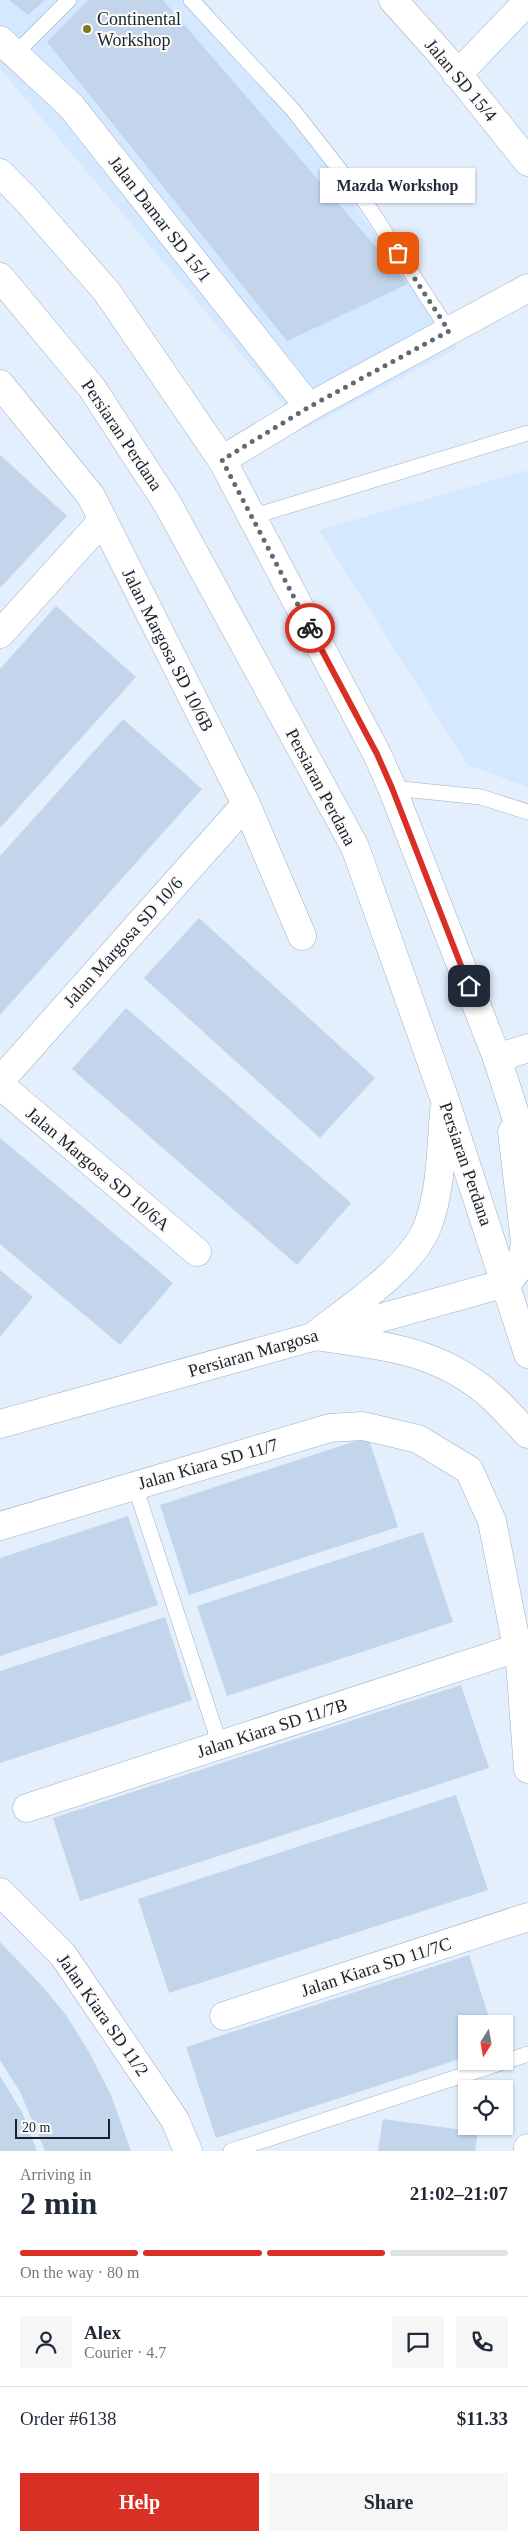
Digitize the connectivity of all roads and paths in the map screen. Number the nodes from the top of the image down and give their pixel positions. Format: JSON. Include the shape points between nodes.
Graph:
{"nodes":[{"id":1,"x":69,"y":0,"type":"edge"},
{"id":2,"x":191,"y":0,"type":"edge"},
{"id":3,"x":393,"y":0,"type":"edge"},
{"id":4,"x":528,"y":1,"type":"edge"},
{"id":5,"x":8,"y":47,"type":"edge"},
{"id":6,"x":457,"y":75,"type":"junction"},
{"id":7,"x":528,"y":162,"type":"edge"},
{"id":8,"x":0,"y":173,"type":"edge"},
{"id":9,"x":0,"y":277,"type":"edge"},
{"id":10,"x":528,"y":288,"type":"edge"},
{"id":11,"x":449,"y":331,"type":"junction"},
{"id":12,"x":0,"y":384,"type":"edge"},
{"id":13,"x":309,"y":407,"type":"junction"},
{"id":14,"x":528,"y":433,"type":"edge"},
{"id":15,"x":222,"y":460,"type":"junction"},
{"id":16,"x":251,"y":517,"type":"junction"},
{"id":17,"x":103,"y":520,"type":"junction"},
{"id":18,"x":0,"y":634,"type":"edge"},
{"id":19,"x":392,"y":788,"type":"junction"},
{"id":20,"x":246,"y":804,"type":"junction"},
{"id":21,"x":528,"y":812,"type":"edge"},
{"id":22,"x":302,"y":936,"type":"dead end"},
{"id":23,"x":528,"y":1048,"type":"edge"},
{"id":24,"x":497,"y":1058,"type":"junction"},
{"id":25,"x":0,"y":1081,"type":"edge"},
{"id":26,"x":0,"y":1086,"type":"edge"},
{"id":27,"x":507,"y":1096,"type":"junction"},
{"id":28,"x":445,"y":1100,"type":"junction"},
{"id":29,"x":528,"y":1154,"type":"edge"},
{"id":30,"x":197,"y":1252,"type":"dead end"},
{"id":31,"x":517,"y":1285,"type":"edge"},
{"id":32,"x":314,"y":1336,"type":"junction"},
{"id":33,"x":528,"y":1354,"type":"edge"},
{"id":34,"x":0,"y":1424,"type":"edge"},
{"id":35,"x":528,"y":1434,"type":"edge"},
{"id":36,"x":135,"y":1486,"type":"junction"},
{"id":37,"x":0,"y":1526,"type":"edge"},
{"id":38,"x":517,"y":1648,"type":"junction"},
{"id":39,"x":220,"y":1744,"type":"junction"},
{"id":40,"x":528,"y":1769,"type":"edge"},
{"id":41,"x":27,"y":1808,"type":"dead end"},
{"id":42,"x":0,"y":1892,"type":"edge"},
{"id":43,"x":528,"y":1918,"type":"edge"},
{"id":44,"x":224,"y":2016,"type":"dead end"},
{"id":45,"x":528,"y":2054,"type":"edge"},
{"id":46,"x":188,"y":2151,"type":"edge"},
{"id":47,"x":231,"y":2151,"type":"edge"}],
"edges":[{"from":1,"to":5,"type":"lane"},
{"from":2,"to":11,"type":"lane","via":[[293,110],[368,206]]},
{"from":3,"to":6,"type":"street","name":"Jalan SD 15/4"},
{"from":4,"to":6,"type":"street"},
{"from":5,"to":13,"type":"street","name":"Jalan Damar SD 15/1","via":[[71,106]]},
{"from":6,"to":7,"type":"street","name":"Jalan SD 15/4"},
{"from":8,"to":15,"type":"street","via":[[107,292]]},
{"from":9,"to":28,"type":"street","name":"Persiaran Perdana","via":[[92,388],[167,503],[355,847]]},
{"from":10,"to":11,"type":"street"},
{"from":11,"to":13,"type":"street"},
{"from":12,"to":17,"type":"street","name":"Jalan Margosa SD 10/6B","via":[[91,496]]},
{"from":13,"to":15,"type":"street"},
{"from":14,"to":16,"type":"lane"},
{"from":15,"to":16,"type":"street"},
{"from":16,"to":19,"type":"street"},
{"from":17,"to":18,"type":"street"},
{"from":17,"to":20,"type":"street","name":"Jalan Margosa SD 10/6B"},
{"from":19,"to":21,"type":"lane","via":[[481,797]]},
{"from":19,"to":24,"type":"street"},
{"from":20,"to":22,"type":"street","name":"Jalan Margosa SD 10/6B"},
{"from":20,"to":25,"type":"street","name":"Jalan Margosa SD 10/6"},
{"from":23,"to":24,"type":"street"},
{"from":24,"to":27,"type":"street"},
{"from":26,"to":30,"type":"street","name":"Jalan Margosa SD 10/6A"},
{"from":27,"to":29,"type":"street"},
{"from":27,"to":31,"type":"street","via":[[524,1242]]},
{"from":28,"to":31,"type":"street","name":"Persiaran Perdana"},
{"from":28,"to":32,"type":"street","via":[[438,1182],[428,1226],[405,1262]]},
{"from":31,"to":32,"type":"street","name":"Persiaran Margosa"},
{"from":31,"to":33,"type":"street","name":"Persiaran Perdana"},
{"from":32,"to":34,"type":"street","name":"Persiaran Margosa"},
{"from":32,"to":35,"type":"street","via":[[402,1348],[446,1364],[485,1391]]},
{"from":36,"to":37,"type":"street","name":"Jalan Kiara SD 11/7"},
{"from":36,"to":38,"type":"street","name":"Jalan Kiara SD 11/7","via":[[330,1428],[363,1426],[418,1439],[469,1470],[492,1521]]},
{"from":36,"to":39,"type":"lane"},
{"from":38,"to":39,"type":"street","name":"Jalan Kiara SD 11/7B"},
{"from":38,"to":40,"type":"street","name":"Jalan Kiara SD 11/7"},
{"from":39,"to":41,"type":"street","name":"Jalan Kiara SD 11/7B"},
{"from":42,"to":46,"type":"street","name":"Jalan Kiara SD 11/2","via":[[63,1955],[175,2120]]},
{"from":43,"to":44,"type":"street","name":"Jalan Kiara SD 11/7C"},
{"from":45,"to":47,"type":"lane"}]}
